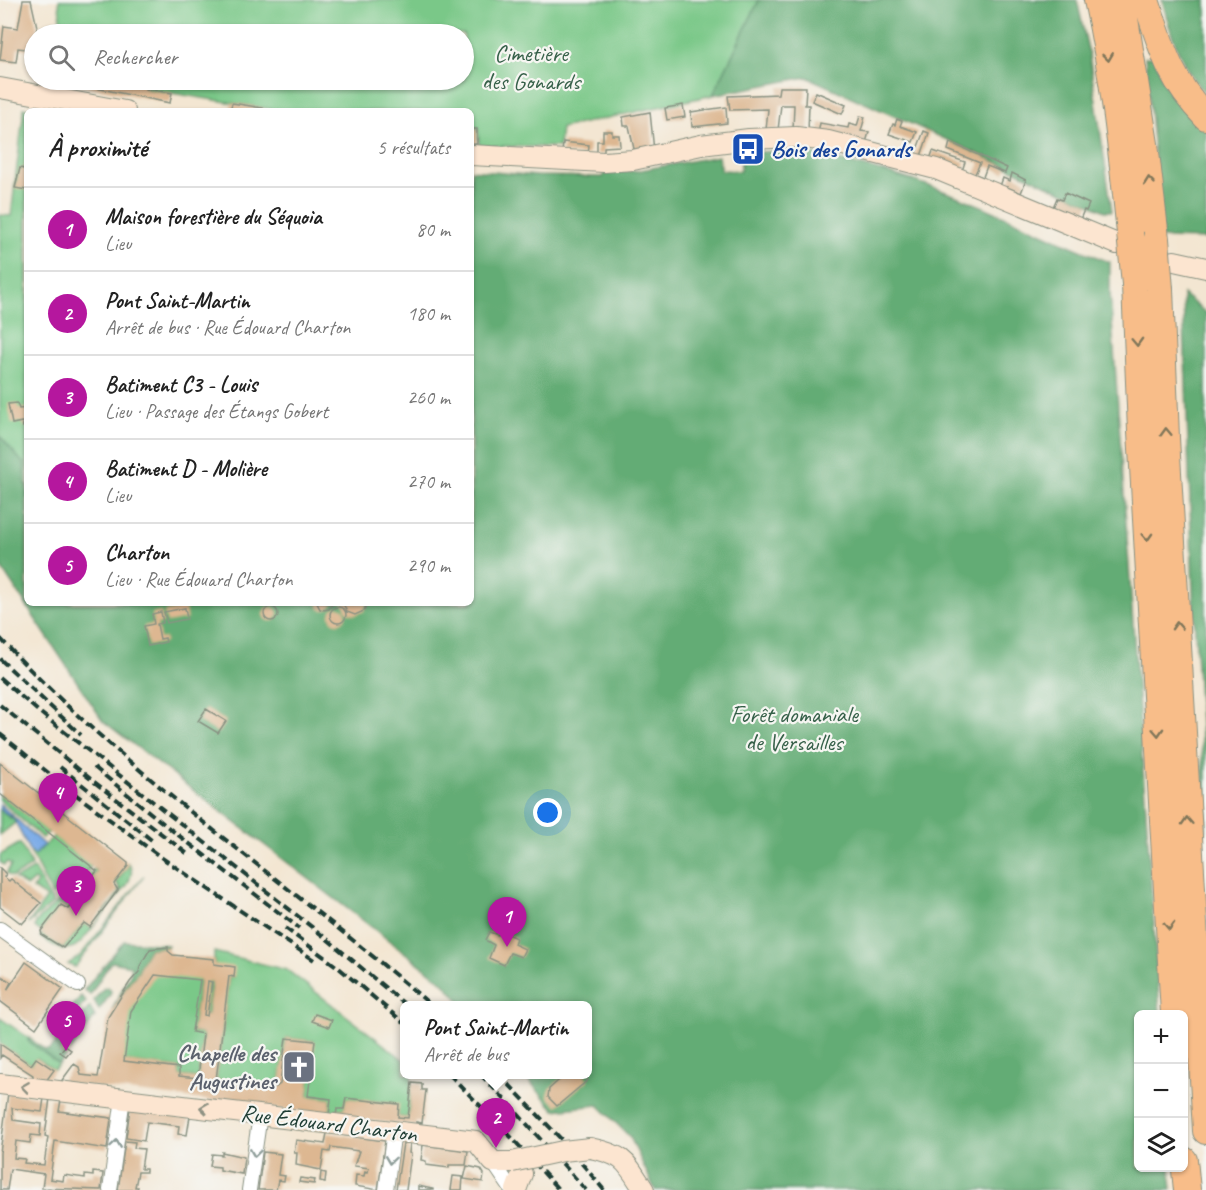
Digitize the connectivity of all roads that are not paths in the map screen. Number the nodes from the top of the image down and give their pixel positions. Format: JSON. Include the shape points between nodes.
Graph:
{"nodes":[{"id":1,"x":1097,"y":0,"type":"edge"},
{"id":2,"x":1122,"y":0,"type":"edge"},
{"id":3,"x":1146,"y":0,"type":"edge"},
{"id":4,"x":0,"y":88,"type":"edge"},
{"id":5,"x":109,"y":108,"type":"edge"},
{"id":6,"x":1206,"y":117,"type":"edge"},
{"id":7,"x":474,"y":155,"type":"edge"},
{"id":8,"x":1123,"y":239,"type":"junction"},
{"id":9,"x":1174,"y":261,"type":"dead end"},
{"id":10,"x":1206,"y":268,"type":"edge"},
{"id":11,"x":0,"y":929,"type":"edge"},
{"id":12,"x":78,"y":985,"type":"dead end"},
{"id":13,"x":1174,"y":1010,"type":"edge"},
{"id":14,"x":0,"y":1084,"type":"edge"},
{"id":15,"x":123,"y":1098,"type":"junction"},
{"id":16,"x":260,"y":1115,"type":"junction"},
{"id":17,"x":394,"y":1130,"type":"junction"},
{"id":18,"x":1206,"y":1131,"type":"edge"},
{"id":19,"x":1185,"y":1172,"type":"edge"},
{"id":20,"x":509,"y":1175,"type":"edge"},
{"id":21,"x":640,"y":1183,"type":"edge"},
{"id":22,"x":110,"y":1190,"type":"edge"},
{"id":23,"x":249,"y":1190,"type":"edge"},
{"id":24,"x":386,"y":1190,"type":"edge"},
{"id":25,"x":1187,"y":1190,"type":"edge"}],
"edges":[{"from":1,"to":8,"type":"highway","one_way":true,"via":[[1120,143]]},
{"from":18,"to":2,"type":"highway","one_way":true,"bridge":true,"via":[[1160,289],[1145,144]]},
{"from":3,"to":6,"type":"highway","via":[[1165,58],[1179,84]]},
{"from":4,"to":5,"type":"main road"},
{"from":7,"to":8,"type":"main road","via":[[604,162],[725,141],[776,137],[818,140],[936,170]]},
{"from":8,"to":13,"type":"highway","one_way":true,"bridge":true,"via":[[1135,284]]},
{"from":9,"to":10,"type":"main road"},
{"from":11,"to":12,"type":"street"},
{"from":15,"to":14,"type":"main road","name":"Rue Édouard Charton","one_way":true},
{"from":16,"to":15,"type":"main road","name":"Rue Édouard Charton","one_way":true},
{"from":22,"to":15,"type":"street","one_way":true},
{"from":16,"to":17,"type":"main road","name":"Rue Édouard Charton"},
{"from":16,"to":23,"type":"street","one_way":true},
{"from":17,"to":20,"type":"main road","name":"Rue Édouard Charton","via":[[476,1141]]},
{"from":17,"to":24,"type":"street","one_way":true},
{"from":19,"to":25,"type":"highway"},
{"from":20,"to":21,"type":"main road","bridge":true,"via":[[563,1151],[610,1152],[627,1162]]}]}
